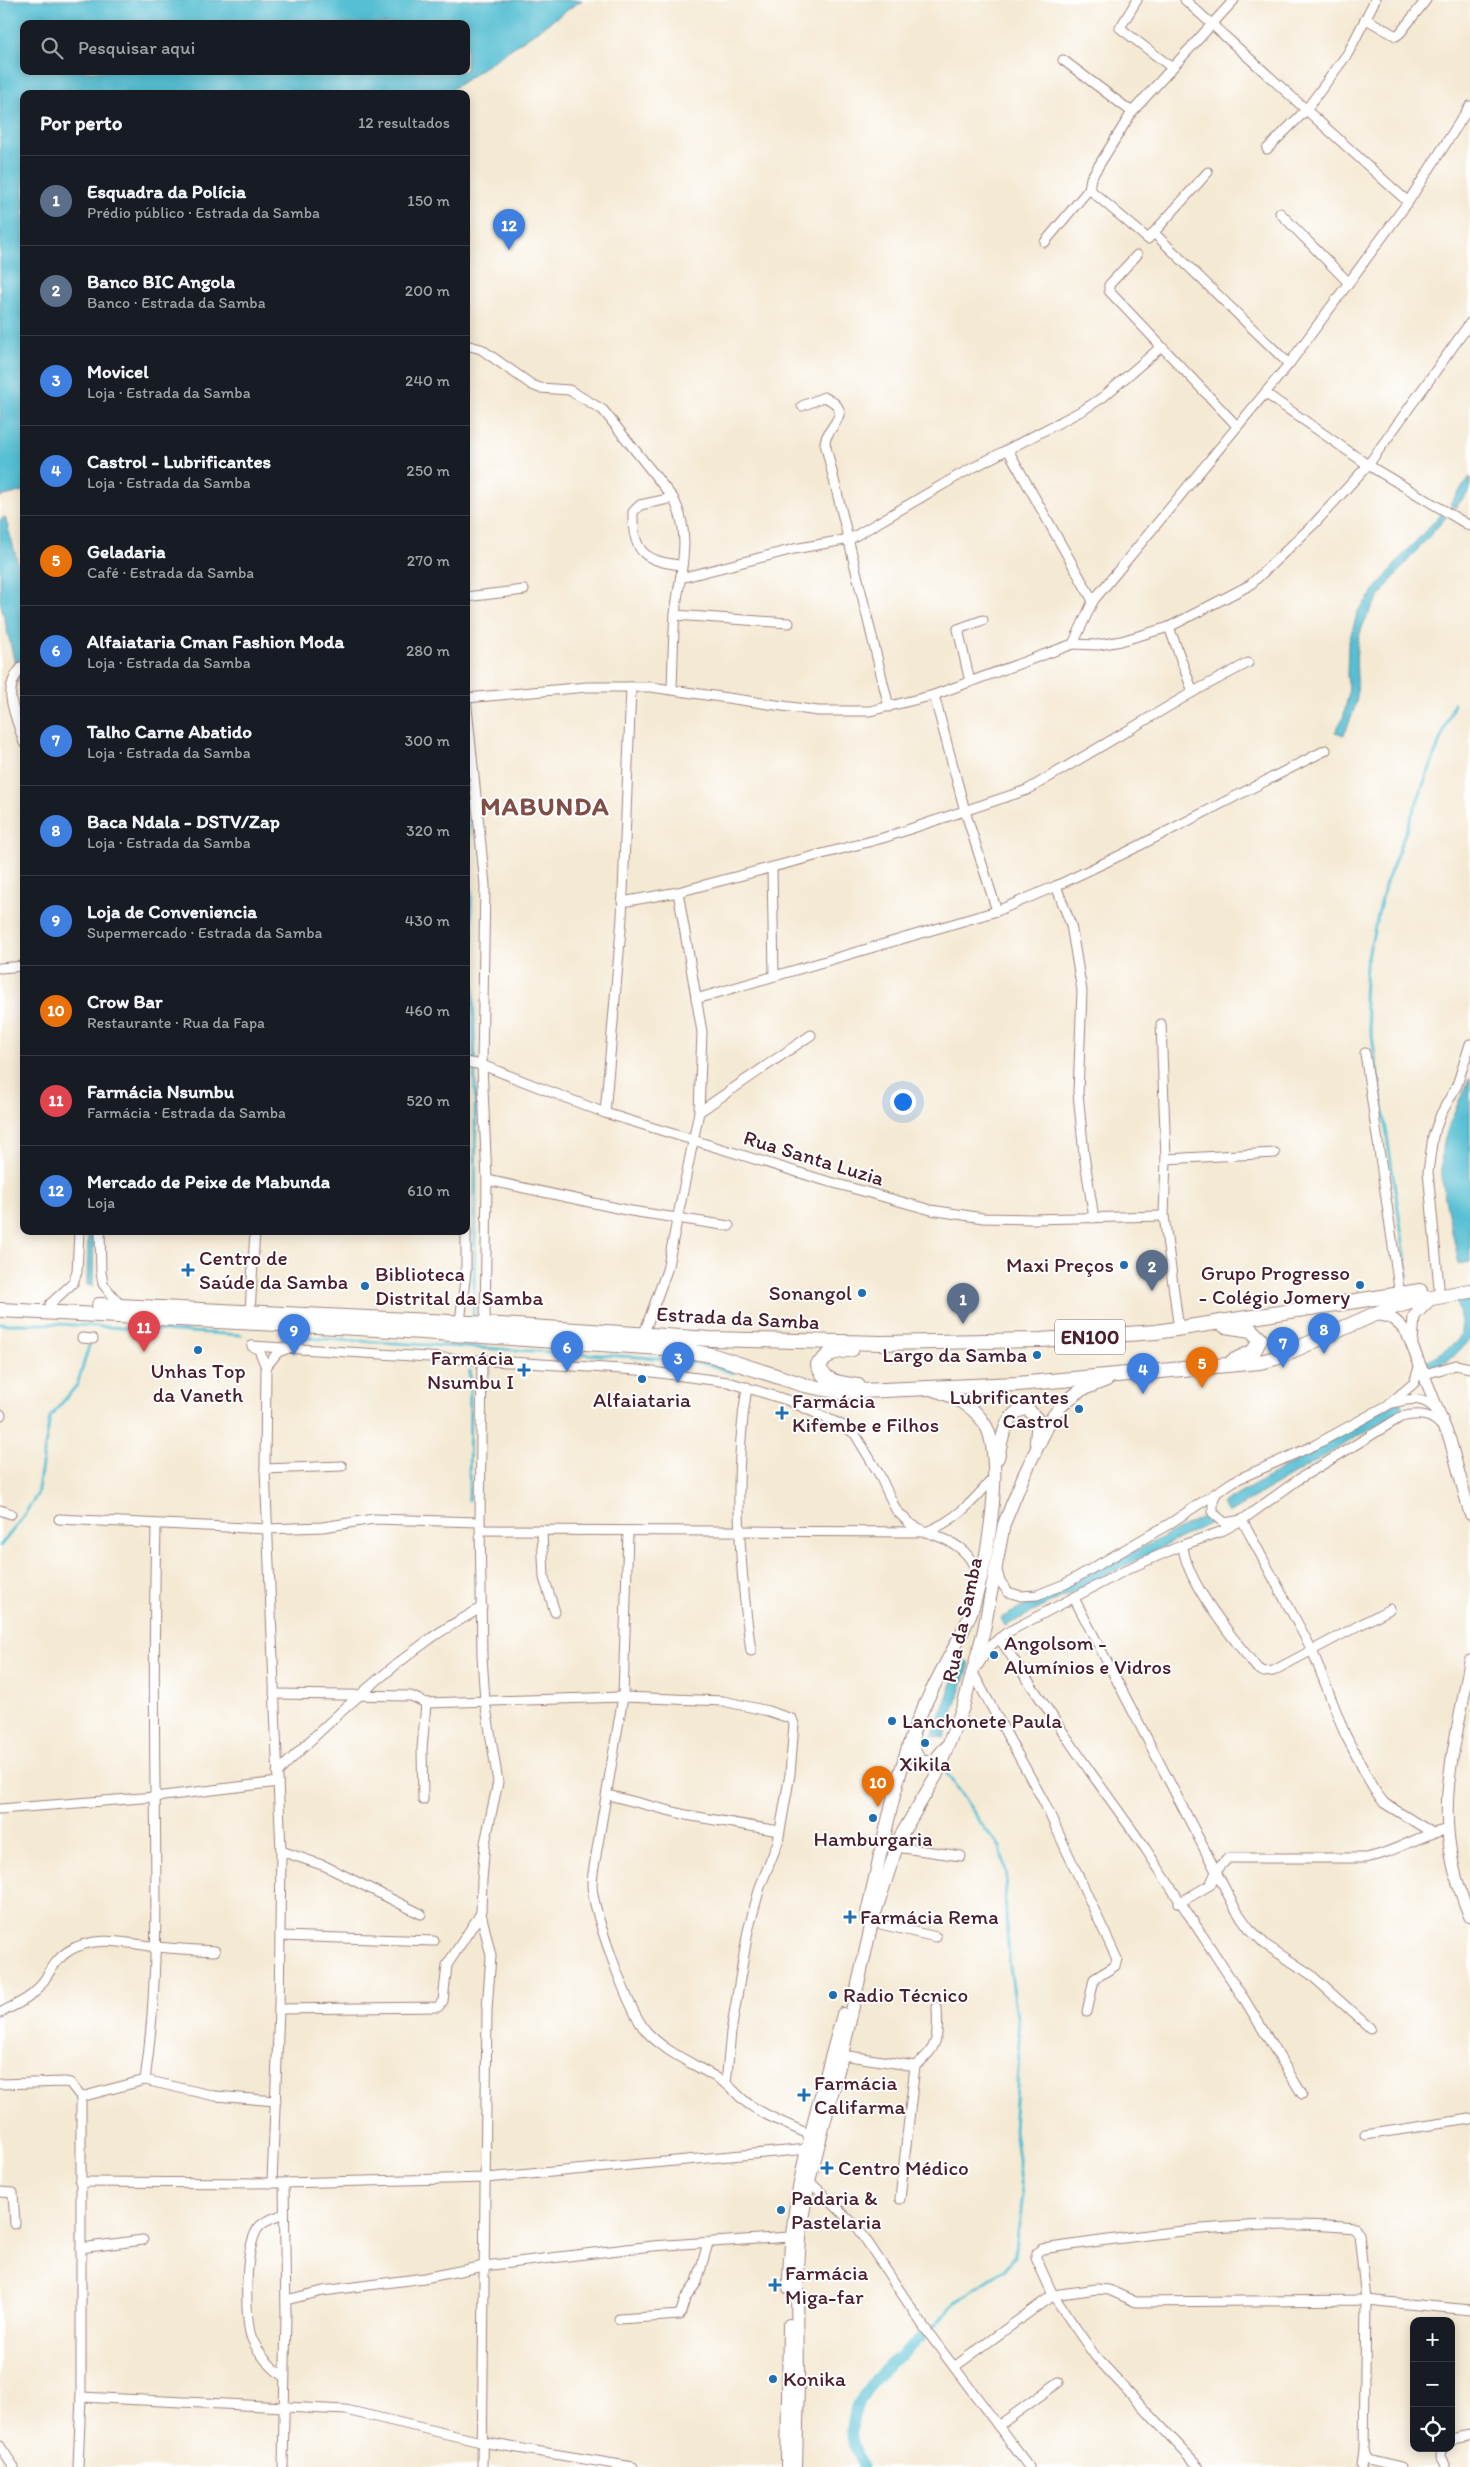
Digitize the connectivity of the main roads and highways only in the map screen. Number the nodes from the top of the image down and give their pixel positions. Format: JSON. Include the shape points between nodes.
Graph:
{"nodes":[{"id":1,"x":1470,"y":1282,"type":"edge"},
{"id":2,"x":1443,"y":1291,"type":"junction"},
{"id":3,"x":1470,"y":1291,"type":"edge"},
{"id":4,"x":0,"y":1301,"type":"edge"},
{"id":5,"x":0,"y":1310,"type":"edge"},
{"id":6,"x":1204,"y":1326,"type":"junction"},
{"id":7,"x":882,"y":1343,"type":"junction"},
{"id":8,"x":1212,"y":1368,"type":"junction"},
{"id":9,"x":1122,"y":1376,"type":"junction"},
{"id":10,"x":928,"y":1388,"type":"junction"},
{"id":11,"x":882,"y":1391,"type":"junction"},
{"id":12,"x":1024,"y":1475,"type":"junction"},
{"id":13,"x":993,"y":1478,"type":"junction"},
{"id":14,"x":920,"y":1717,"type":"junction"},
{"id":15,"x":954,"y":1728,"type":"junction"},
{"id":16,"x":787,"y":2467,"type":"edge"},
{"id":17,"x":796,"y":2467,"type":"edge"}],
"edges":[{"from":1,"to":2,"type":"main road","name":"Estrada da Samba","number":"EN100"},
{"from":2,"to":3,"type":"main road","name":"Estrada da Samba","number":"EN100"},
{"from":2,"to":6,"type":"main road","name":"Estrada da Samba","number":"EN100","via":[[1268,1313]]},
{"from":2,"to":8,"type":"main road","name":"Estrada da Samba","number":"EN100","via":[[1373,1315],[1276,1358]]},
{"from":4,"to":7,"type":"main road","name":"Estrada da Samba","number":"EN100","via":[[460,1322],[710,1339]]},
{"from":5,"to":11,"type":"main road","name":"Estrada da Samba","number":"EN100","via":[[376,1328],[677,1349],[711,1355],[820,1389]]},
{"from":6,"to":7,"type":"main road","name":"Estrada da Samba","number":"EN100","via":[[1040,1340]]},
{"from":6,"to":8,"type":"main road","via":[[1236,1326],[1251,1330],[1260,1339],[1254,1351]]},
{"from":7,"to":11,"type":"main road","via":[[831,1353],[818,1365],[828,1380]]},
{"from":8,"to":9,"type":"main road","name":"Estrada da Samba","number":"EN100"},
{"from":9,"to":10,"type":"main road","name":"Estrada da Samba","number":"EN100"},
{"from":9,"to":12,"type":"main road","name":"Rua da Samba","via":[[1093,1384],[1068,1398],[1051,1419]]},
{"from":10,"to":11,"type":"main road","name":"Estrada da Samba","number":"EN100"},
{"from":10,"to":13,"type":"main road","via":[[959,1400],[982,1420],[992,1443]]},
{"from":12,"to":13,"type":"main road","via":[[1039,1426],[1035,1415],[1028,1409],[1018,1410],[1009,1419]]},
{"from":12,"to":15,"type":"main road","name":"Rua da Samba","via":[[1004,1524],[972,1681]]},
{"from":13,"to":14,"type":"main road","via":[[981,1582],[967,1622]]},
{"from":14,"to":15,"type":"main road","via":[[914,1746],[922,1763],[940,1756]]},
{"from":14,"to":16,"type":"main road","via":[[898,1782],[796,2197],[790,2237]]},
{"from":15,"to":17,"type":"main road","name":"Rua da Samba","via":[[942,1763],[896,1847],[872,1922],[809,2181],[801,2224],[797,2282]]}]}
